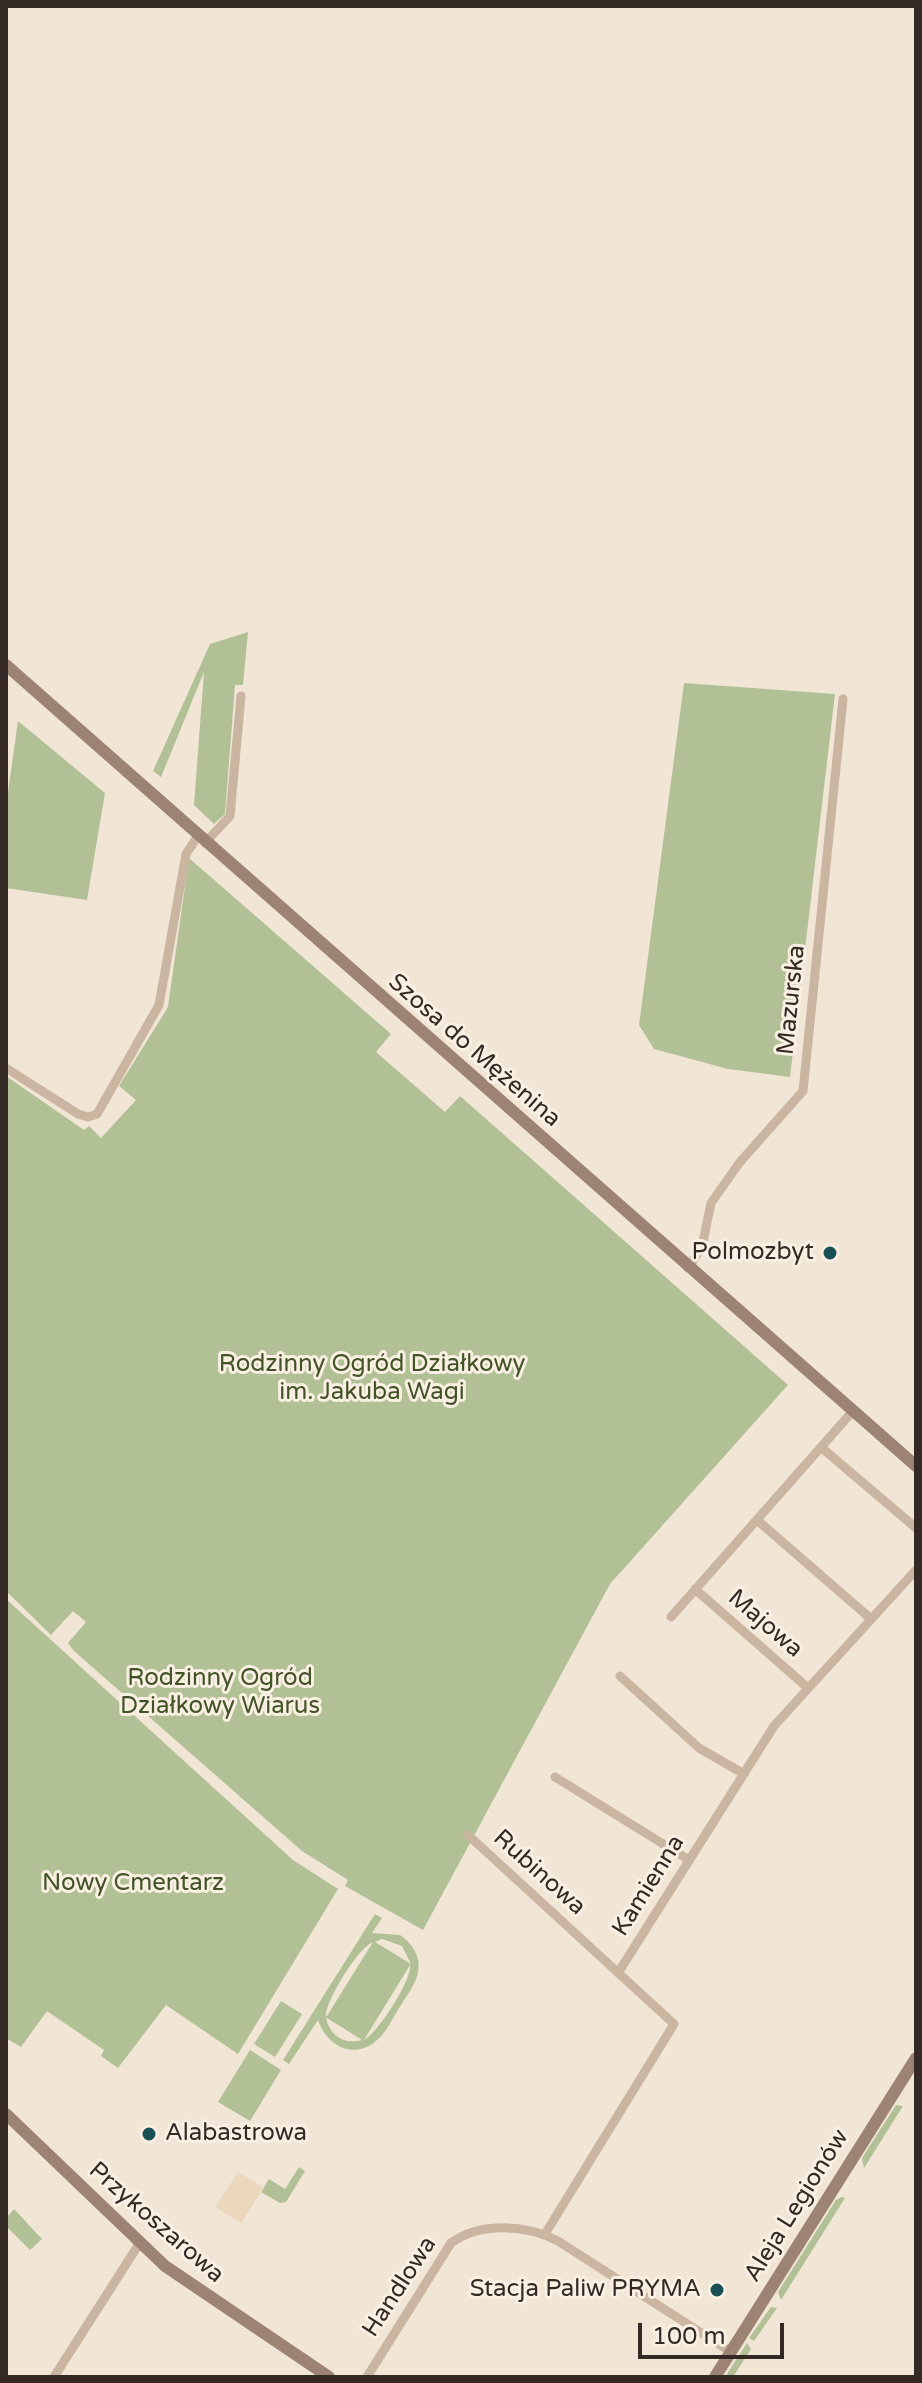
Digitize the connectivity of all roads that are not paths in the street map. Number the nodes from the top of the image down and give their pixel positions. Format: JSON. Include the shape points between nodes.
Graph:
{"nodes":[{"id":1,"x":6,"y":665,"type":"edge"},
{"id":2,"x":241,"y":696,"type":"dead end"},
{"id":3,"x":843,"y":699,"type":"dead end"},
{"id":4,"x":202,"y":840,"type":"junction"},
{"id":5,"x":6,"y":1068,"type":"edge"},
{"id":6,"x":688,"y":1268,"type":"junction"},
{"id":7,"x":852,"y":1412,"type":"junction"},
{"id":8,"x":822,"y":1448,"type":"junction"},
{"id":9,"x":916,"y":1466,"type":"edge"},
{"id":10,"x":757,"y":1520,"type":"junction"},
{"id":11,"x":916,"y":1528,"type":"edge"},
{"id":12,"x":916,"y":1570,"type":"edge"},
{"id":13,"x":695,"y":1589,"type":"junction"},
{"id":14,"x":671,"y":1617,"type":"dead end"},
{"id":15,"x":870,"y":1618,"type":"junction"},
{"id":16,"x":620,"y":1676,"type":"dead end"},
{"id":17,"x":808,"y":1688,"type":"junction"},
{"id":18,"x":744,"y":1774,"type":"junction"},
{"id":19,"x":555,"y":1777,"type":"dead end"},
{"id":20,"x":468,"y":1835,"type":"dead end"},
{"id":21,"x":689,"y":1860,"type":"junction"},
{"id":22,"x":618,"y":1973,"type":"junction"},
{"id":23,"x":916,"y":2058,"type":"edge"},
{"id":24,"x":6,"y":2114,"type":"edge"},
{"id":25,"x":545,"y":2234,"type":"junction"},
{"id":26,"x":139,"y":2244,"type":"junction"},
{"id":27,"x":731,"y":2352,"type":"junction"},
{"id":28,"x":54,"y":2377,"type":"edge"},
{"id":29,"x":329,"y":2377,"type":"edge"},
{"id":30,"x":367,"y":2377,"type":"edge"},
{"id":31,"x":715,"y":2377,"type":"edge"}],
"edges":[{"from":1,"to":4,"type":"main road","name":"Szosa do Mężenina"},
{"from":2,"to":4,"type":"street","via":[[230,816]]},
{"from":3,"to":6,"type":"street","name":"Mazurska","via":[[803,1091],[711,1203],[702,1247]]},
{"from":4,"to":5,"type":"street","via":[[186,854],[159,1005],[97,1114],[78,1114]]},
{"from":4,"to":6,"type":"main road","name":"Szosa do Mężenina"},
{"from":6,"to":7,"type":"main road","name":"Szosa do Mężenina"},
{"from":7,"to":8,"type":"street","name":"Majowa"},
{"from":7,"to":9,"type":"main road","name":"Szosa do Mężenina"},
{"from":8,"to":10,"type":"street","name":"Majowa"},
{"from":8,"to":11,"type":"street"},
{"from":10,"to":13,"type":"street","name":"Majowa"},
{"from":10,"to":15,"type":"street"},
{"from":12,"to":15,"type":"street","name":"Kamienna"},
{"from":13,"to":14,"type":"street","name":"Majowa"},
{"from":13,"to":17,"type":"street","name":"Majowa"},
{"from":15,"to":17,"type":"street","name":"Kamienna"},
{"from":16,"to":18,"type":"street","via":[[699,1748]]},
{"from":17,"to":18,"type":"street","name":"Kamienna","via":[[774,1726]]},
{"from":18,"to":21,"type":"street","name":"Kamienna"},
{"from":19,"to":21,"type":"street"},
{"from":20,"to":22,"type":"street","name":"Rubinowa"},
{"from":21,"to":22,"type":"street","name":"Kamienna"},
{"from":22,"to":25,"type":"street","name":"Kamienna","via":[[674,2024]]},
{"from":23,"to":27,"type":"main road","name":"Aleja Legionów"},
{"from":24,"to":26,"type":"main road","name":"Przykoszarowa"},
{"from":25,"to":27,"type":"street","name":"Handlowa"},
{"from":25,"to":30,"type":"street","name":"Handlowa","via":[[483,2230],[451,2243]]},
{"from":26,"to":28,"type":"street"},
{"from":26,"to":29,"type":"main road","name":"Przykoszarowa","via":[[191,2287]]},
{"from":27,"to":31,"type":"main road","name":"Aleja Legionów"}]}
